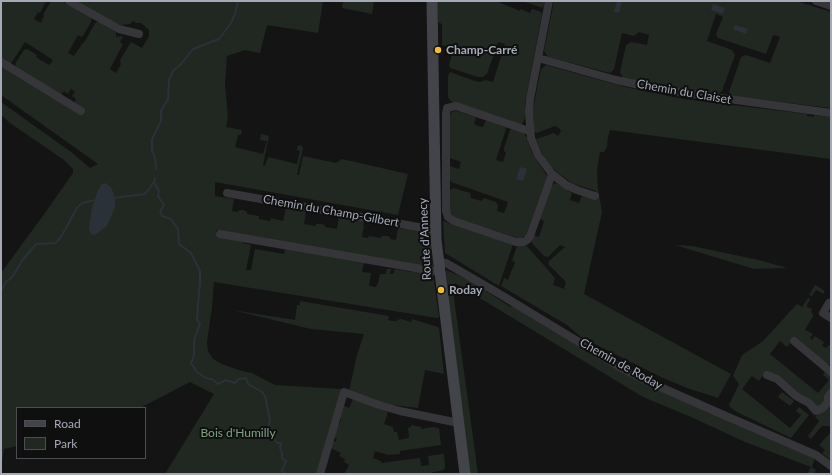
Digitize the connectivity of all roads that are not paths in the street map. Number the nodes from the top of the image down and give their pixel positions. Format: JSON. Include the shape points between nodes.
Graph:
{"nodes":[{"id":1,"x":69,"y":1,"type":"edge"},
{"id":2,"x":432,"y":1,"type":"edge"},
{"id":3,"x":549,"y":1,"type":"edge"},
{"id":4,"x":816,"y":1,"type":"edge"},
{"id":5,"x":831,"y":6,"type":"edge"},
{"id":6,"x":139,"y":34,"type":"dead end"},
{"id":7,"x":538,"y":58,"type":"junction"},
{"id":8,"x":1,"y":62,"type":"edge"},
{"id":9,"x":81,"y":111,"type":"dead end"},
{"id":10,"x":831,"y":113,"type":"edge"},
{"id":11,"x":529,"y":131,"type":"junction"},
{"id":12,"x":552,"y":174,"type":"junction"},
{"id":13,"x":228,"y":193,"type":"dead end"},
{"id":14,"x":595,"y":196,"type":"dead end"},
{"id":15,"x":435,"y":230,"type":"junction"},
{"id":16,"x":220,"y":234,"type":"dead end"},
{"id":17,"x":438,"y":267,"type":"junction"},
{"id":18,"x":831,"y":305,"type":"edge"},
{"id":19,"x":831,"y":318,"type":"edge"},
{"id":20,"x":794,"y":341,"type":"dead end"},
{"id":21,"x":831,"y":372,"type":"edge"},
{"id":22,"x":767,"y":375,"type":"dead end"},
{"id":23,"x":831,"y":393,"type":"edge"},
{"id":24,"x":458,"y":423,"type":"junction"},
{"id":25,"x":831,"y":466,"type":"edge"},
{"id":26,"x":320,"y":474,"type":"edge"},
{"id":27,"x":465,"y":474,"type":"edge"}],
"edges":[{"from":1,"to":6,"type":"street","via":[[119,29]]},
{"from":2,"to":15,"type":"main road","name":"Route d'Annecy"},
{"from":3,"to":7,"type":"street"},
{"from":4,"to":5,"type":"street"},
{"from":7,"to":10,"type":"street","name":"Chemin du Claiset","via":[[663,90]]},
{"from":7,"to":11,"type":"street","via":[[530,99]]},
{"from":8,"to":9,"type":"street"},
{"from":11,"to":12,"type":"street","via":[[534,147]]},
{"from":11,"to":12,"type":"street","via":[[456,106],[447,108],[448,217],[516,242],[524,242],[530,236]]},
{"from":12,"to":14,"type":"street","via":[[566,185]]},
{"from":13,"to":15,"type":"street","name":"Chemin du Champ-Gilbert"},
{"from":15,"to":17,"type":"main road","name":"Route d'Annecy"},
{"from":16,"to":17,"type":"street","name":"Chemin de Roday"},
{"from":17,"to":24,"type":"main road","name":"Route d'Annecy"},
{"from":17,"to":25,"type":"street","name":"Chemin de Roday","via":[[446,263],[625,370],[816,455]]},
{"from":18,"to":19,"type":"street","via":[[829,303],[823,313]]},
{"from":20,"to":21,"type":"street"},
{"from":22,"to":23,"type":"street","via":[[777,379],[816,411],[823,408]]},
{"from":24,"to":26,"type":"street","via":[[400,411],[344,392]]},
{"from":24,"to":27,"type":"main road","name":"Route d'Annecy"}]}
